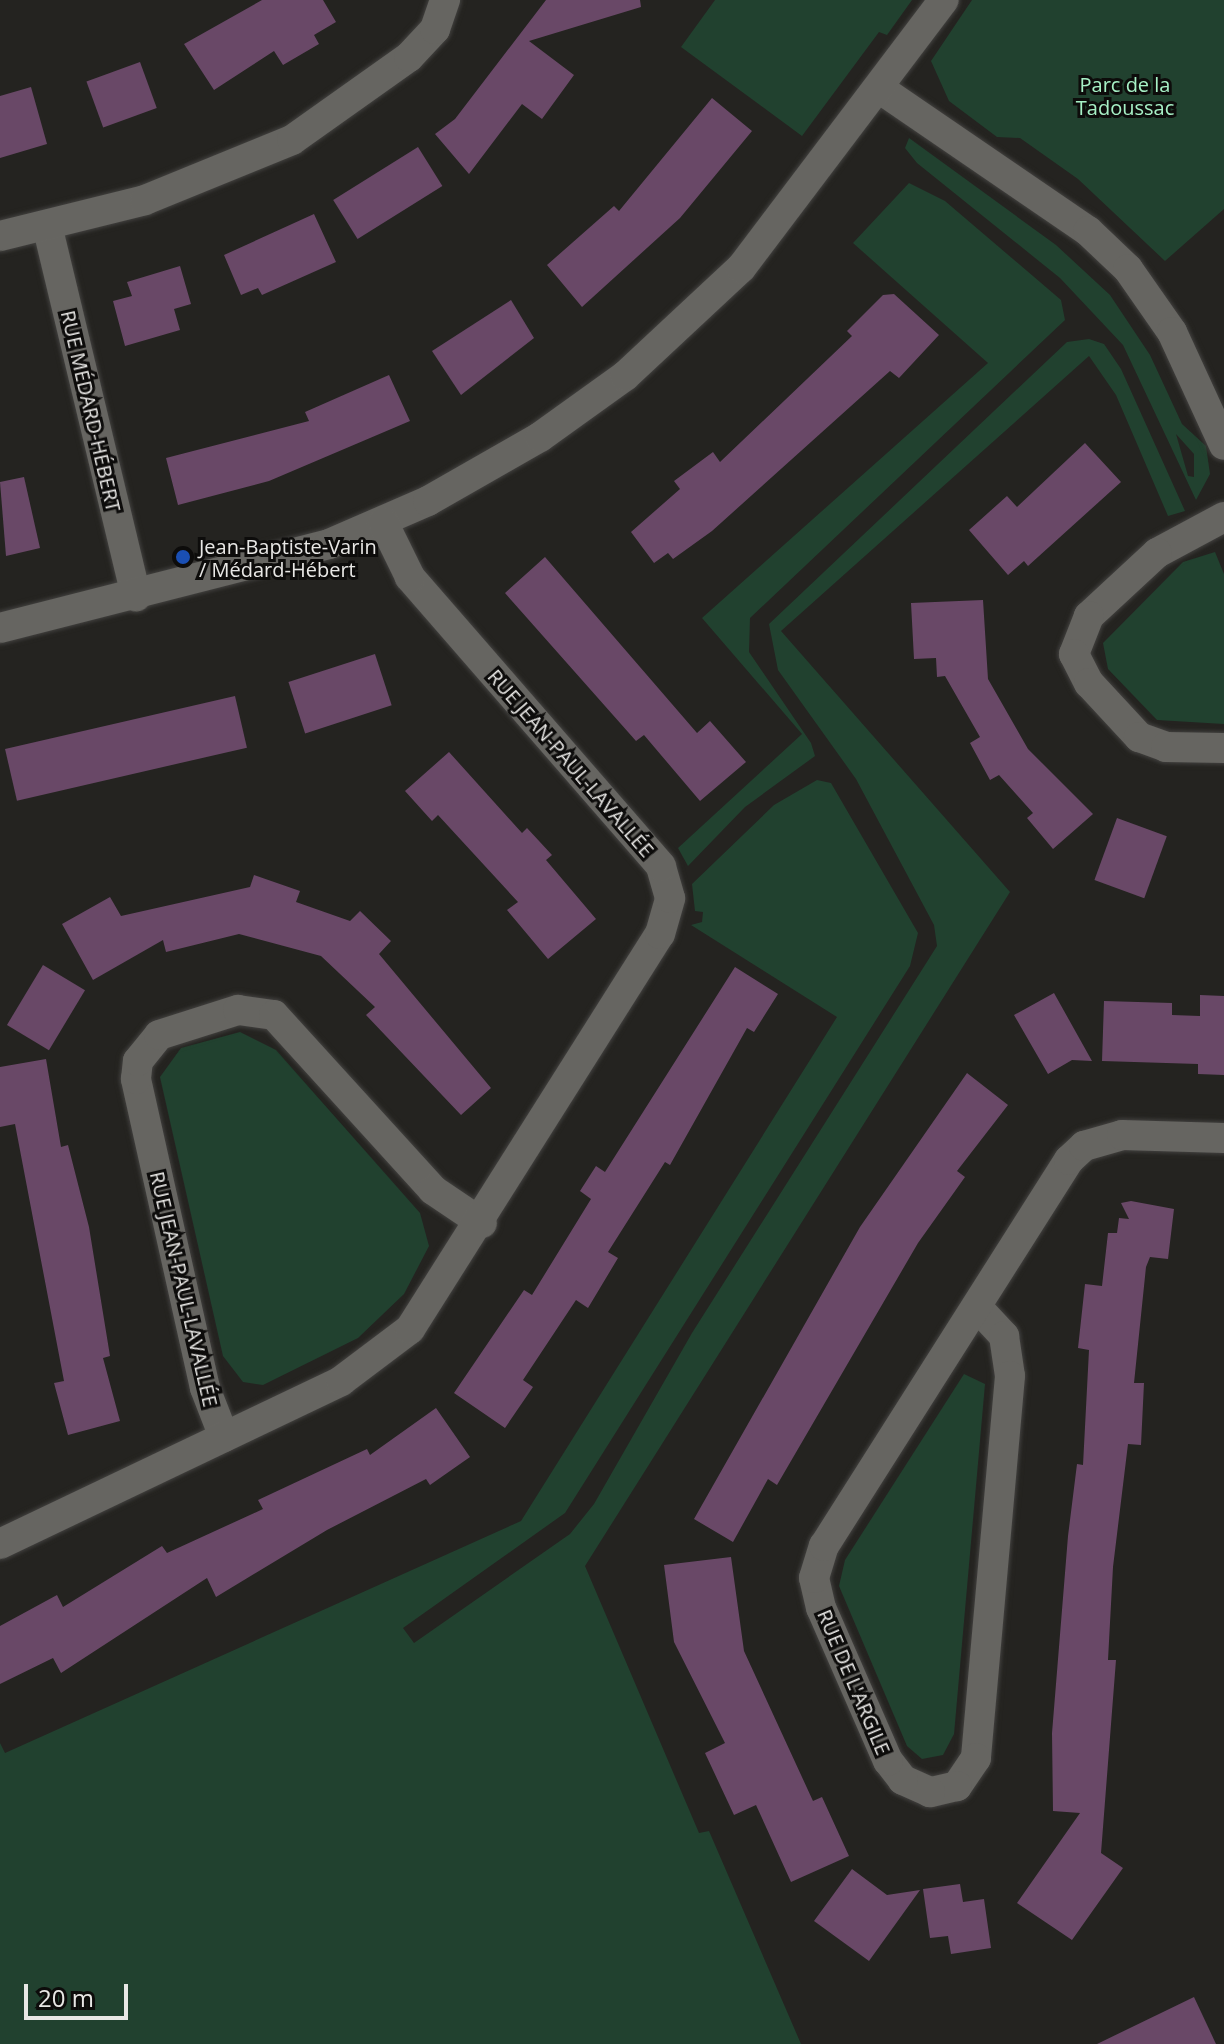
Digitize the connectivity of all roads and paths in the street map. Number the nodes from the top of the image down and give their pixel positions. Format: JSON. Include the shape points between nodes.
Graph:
{"nodes":[{"id":1,"x":445,"y":0,"type":"edge"},
{"id":2,"x":944,"y":0,"type":"edge"},
{"id":3,"x":879,"y":88,"type":"junction"},
{"id":4,"x":47,"y":225,"type":"junction"},
{"id":5,"x":0,"y":236,"type":"edge"},
{"id":6,"x":1224,"y":445,"type":"edge"},
{"id":7,"x":1224,"y":517,"type":"edge"},
{"id":8,"x":383,"y":522,"type":"junction"},
{"id":9,"x":136,"y":596,"type":"junction"},
{"id":10,"x":0,"y":628,"type":"edge"},
{"id":11,"x":1224,"y":748,"type":"edge"},
{"id":12,"x":1224,"y":1138,"type":"edge"},
{"id":13,"x":482,"y":1223,"type":"junction"},
{"id":14,"x":977,"y":1307,"type":"junction"},
{"id":15,"x":224,"y":1437,"type":"junction"},
{"id":16,"x":0,"y":1544,"type":"edge"}],
"edges":[{"from":1,"to":4,"type":"street","via":[[435,29],[409,57],[292,140],[190,186]]},
{"from":2,"to":3,"type":"street"},
{"from":3,"to":6,"type":"street","via":[[1088,231],[1128,269],[1172,332]]},
{"from":3,"to":8,"type":"street","via":[[773,231],[661,345],[540,437]]},
{"from":4,"to":5,"type":"street"},
{"from":4,"to":9,"type":"street","name":"RUE MÉDARD-HÉBERT"},
{"from":7,"to":11,"type":"street","via":[[1180,537],[1134,574],[1080,626],[1074,654],[1089,683],[1139,737],[1166,747]]},
{"from":8,"to":9,"type":"street","via":[[259,566]]},
{"from":8,"to":13,"type":"street","name":"RUE JEAN-PAUL-LAVALLÉE","via":[[410,577],[643,844],[669,883],[660,934]]},
{"from":9,"to":10,"type":"street"},
{"from":12,"to":14,"type":"street","name":"RUE DE L'ARGILE","via":[[1122,1135],[1084,1146]]},
{"from":13,"to":15,"type":"street","name":"RUE JEAN-PAUL-LAVALLÉE","via":[[424,1310],[386,1350]]},
{"from":13,"to":15,"type":"street","name":"RUE JEAN-PAUL-LAVALLÉE","via":[[433,1190],[274,1015],[238,1010],[159,1035],[138,1061],[136,1079],[205,1388]]},
{"from":14,"to":14,"type":"street","name":"RUE DE L'ARGILE","via":[[824,1546],[814,1578],[888,1761],[903,1780],[930,1792],[957,1786],[976,1758],[1010,1376],[1004,1336]]},
{"from":15,"to":16,"type":"street","name":"RUE JEAN-PAUL-LAVALLÉE"}]}
